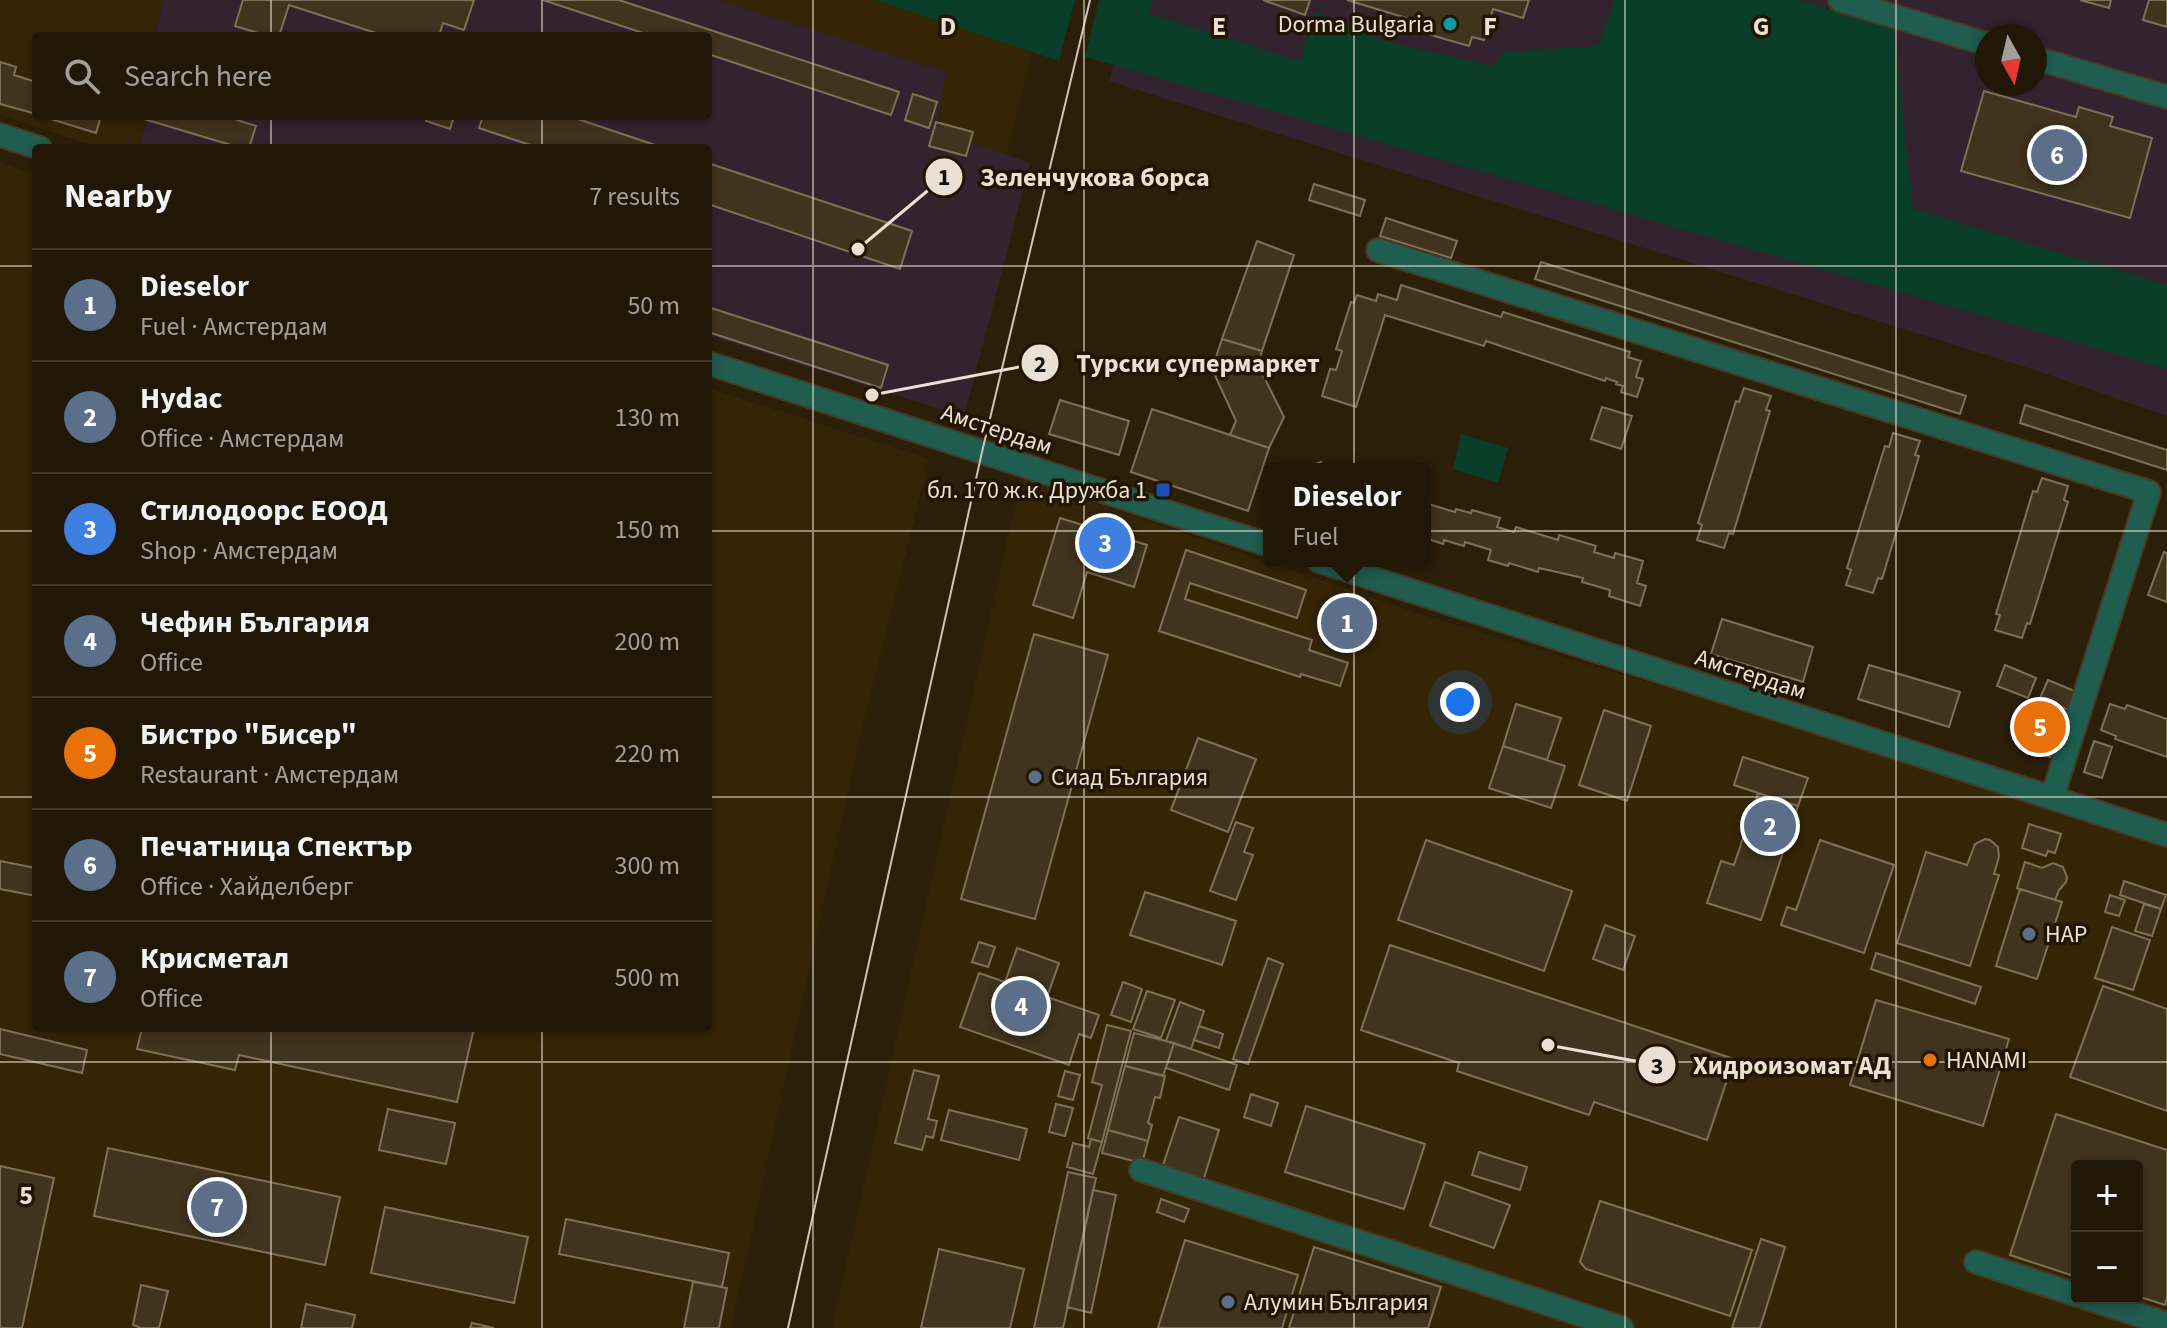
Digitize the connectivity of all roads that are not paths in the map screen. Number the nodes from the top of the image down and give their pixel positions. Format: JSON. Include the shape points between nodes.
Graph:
{"nodes":[{"id":1,"x":1840,"y":0,"type":"edge"},
{"id":2,"x":1870,"y":4,"type":"edge"},
{"id":3,"x":1975,"y":40,"type":"edge"},
{"id":4,"x":2047,"y":62,"type":"edge"},
{"id":5,"x":2167,"y":97,"type":"edge"},
{"id":6,"x":0,"y":135,"type":"edge"},
{"id":7,"x":32,"y":145,"type":"edge"},
{"id":8,"x":1378,"y":250,"type":"dead end"},
{"id":9,"x":712,"y":364,"type":"edge"},
{"id":10,"x":1263,"y":543,"type":"edge"},
{"id":11,"x":1338,"y":567,"type":"edge"},
{"id":12,"x":2052,"y":798,"type":"junction"},
{"id":13,"x":2167,"y":835,"type":"edge"},
{"id":14,"x":1141,"y":1170,"type":"dead end"},
{"id":15,"x":1976,"y":1262,"type":"dead end"},
{"id":16,"x":2071,"y":1293,"type":"edge"},
{"id":17,"x":2105,"y":1304,"type":"edge"},
{"id":18,"x":2167,"y":1324,"type":"edge"},
{"id":19,"x":1622,"y":1328,"type":"edge"}],
"edges":[{"from":1,"to":2,"type":"street"},
{"from":2,"to":3,"type":"street"},
{"from":4,"to":5,"type":"street"},
{"from":6,"to":7,"type":"street"},
{"from":8,"to":12,"type":"street","via":[[2149,492]]},
{"from":9,"to":10,"type":"street","name":"Амстердам"},
{"from":11,"to":12,"type":"street","name":"Амстердам"},
{"from":12,"to":13,"type":"street","name":"Амстердам"},
{"from":14,"to":19,"type":"street"},
{"from":15,"to":16,"type":"street"},
{"from":17,"to":18,"type":"street"}]}
